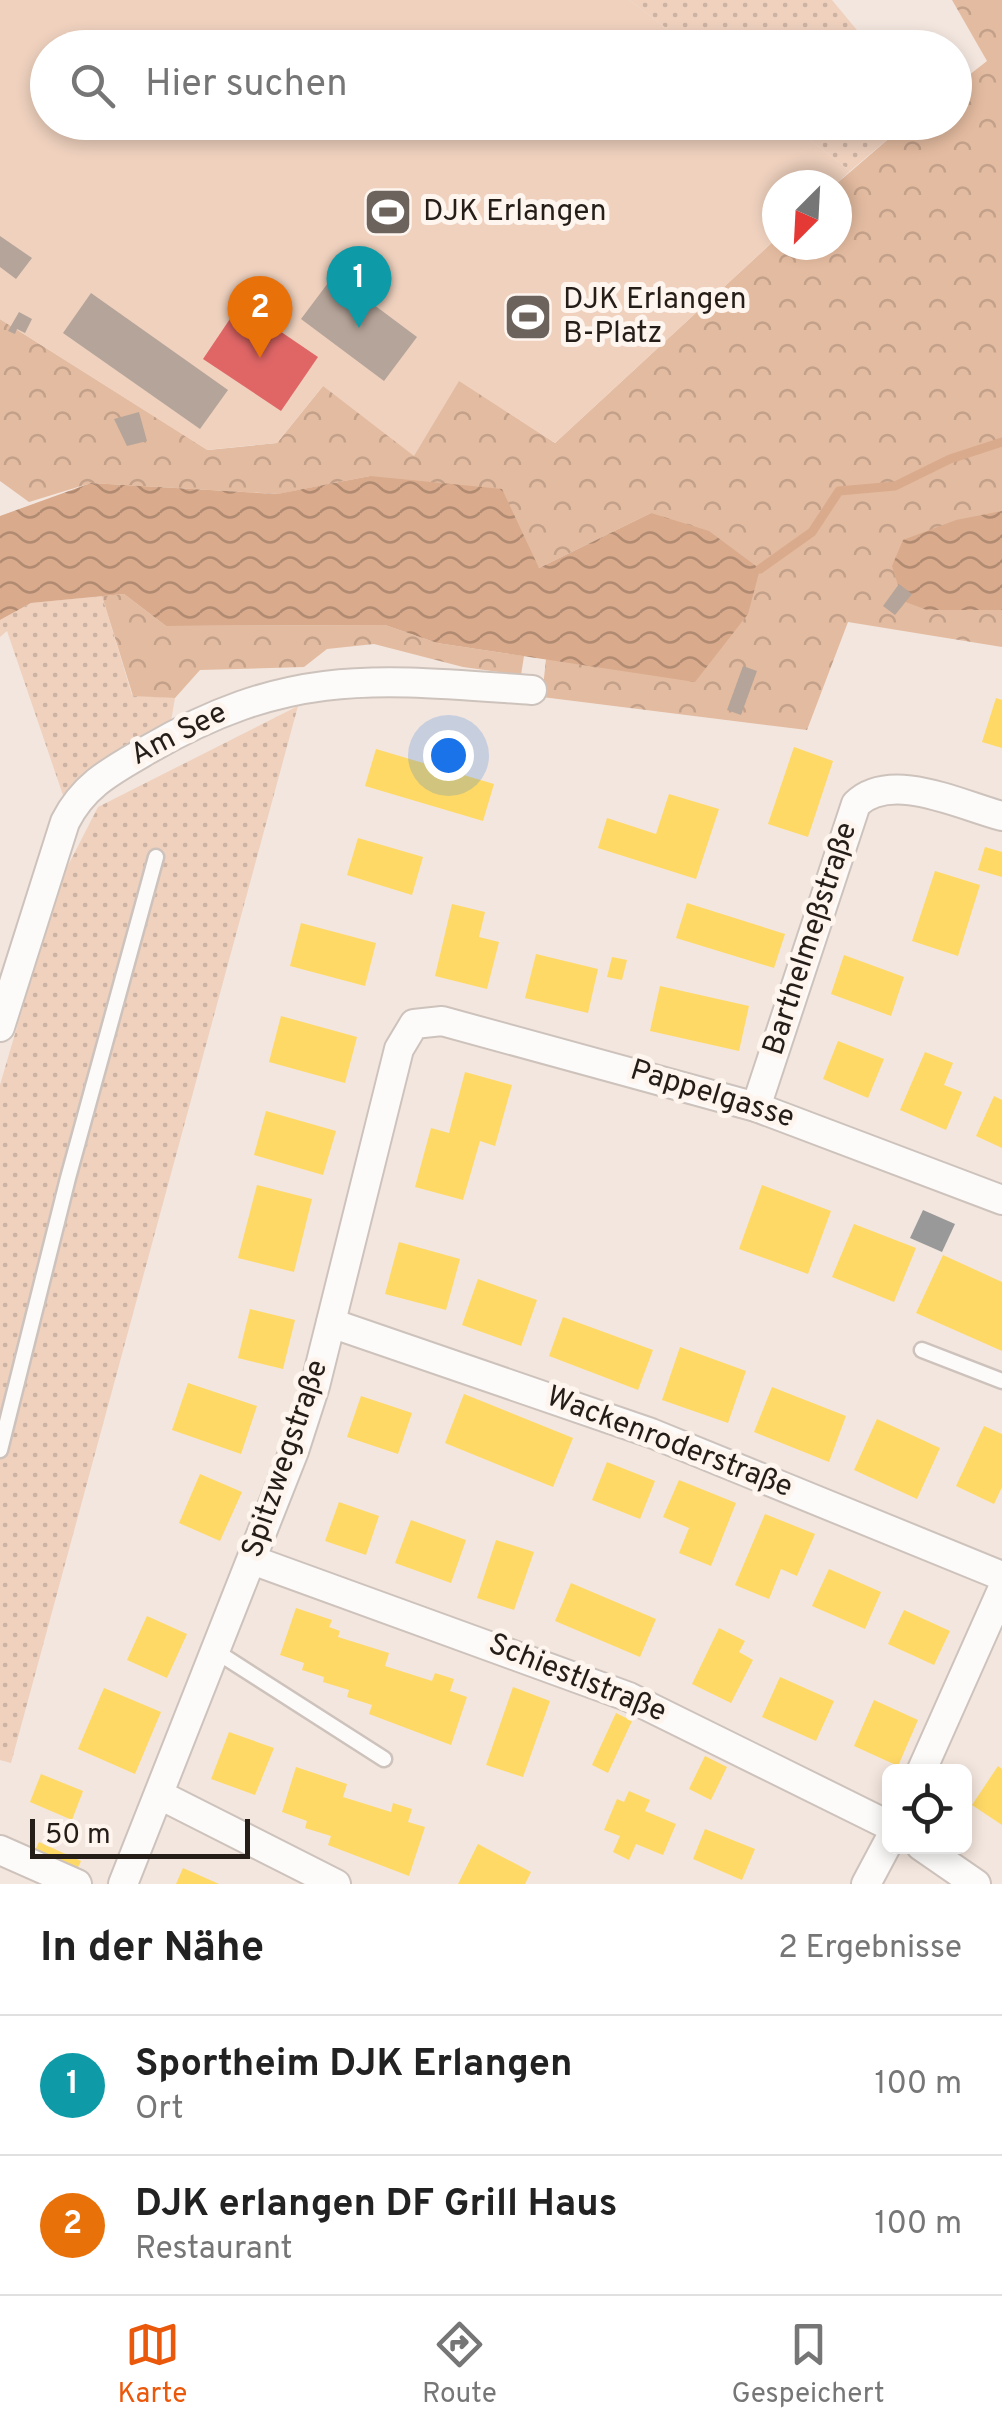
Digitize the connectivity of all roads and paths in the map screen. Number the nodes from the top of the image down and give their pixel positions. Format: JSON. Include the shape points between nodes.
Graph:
{"nodes":[{"id":1,"x":532,"y":690,"type":"dead end"},
{"id":2,"x":1002,"y":816,"type":"edge"},
{"id":3,"x":156,"y":858,"type":"dead end"},
{"id":4,"x":414,"y":1024,"type":"joint"},
{"id":5,"x":0,"y":1028,"type":"edge"},
{"id":6,"x":756,"y":1107,"type":"junction"},
{"id":7,"x":1002,"y":1200,"type":"edge"},
{"id":8,"x":331,"y":1322,"type":"junction"},
{"id":9,"x":922,"y":1350,"type":"dead end"},
{"id":10,"x":1002,"y":1381,"type":"edge"},
{"id":11,"x":0,"y":1450,"type":"edge"},
{"id":12,"x":252,"y":1560,"type":"junction"},
{"id":13,"x":1002,"y":1576,"type":"edge"},
{"id":14,"x":1002,"y":1590,"type":"edge"},
{"id":15,"x":217,"y":1652,"type":"junction"},
{"id":16,"x":384,"y":1759,"type":"dead end"},
{"id":17,"x":925,"y":1764,"type":"edge"},
{"id":18,"x":160,"y":1795,"type":"junction"},
{"id":19,"x":882,"y":1822,"type":"edge"},
{"id":20,"x":0,"y":1850,"type":"edge"},
{"id":21,"x":882,"y":1854,"type":"edge"},
{"id":22,"x":933,"y":1854,"type":"edge"},
{"id":23,"x":77,"y":1884,"type":"edge"},
{"id":24,"x":122,"y":1884,"type":"edge"},
{"id":25,"x":336,"y":1884,"type":"edge"},
{"id":26,"x":866,"y":1884,"type":"edge"},
{"id":27,"x":976,"y":1884,"type":"edge"}],
"edges":[{"from":1,"to":5,"type":"street","name":"Am See","via":[[325,683],[205,716],[97,779],[77,797],[66,822]]},
{"from":2,"to":6,"type":"street","name":"Barthelmeßstraße","via":[[896,788],[869,792],[856,804]]},
{"from":3,"to":11,"type":"lane"},
{"from":4,"to":6,"type":"street","name":"Pappelgasse","via":[[442,1021]]},
{"from":4,"to":8,"type":"street","name":"Spitzwegstraße","via":[[399,1049]]},
{"from":6,"to":7,"type":"street","name":"Pappelgasse"},
{"from":8,"to":12,"type":"street","name":"Spitzwegstraße","via":[[294,1450]]},
{"from":8,"to":13,"type":"street","name":"Wackenroderstraße","via":[[651,1434]]},
{"from":9,"to":10,"type":"lane"},
{"from":12,"to":15,"type":"street","name":"Spitzwegstraße"},
{"from":12,"to":19,"type":"street","name":"Schiestlstraße","via":[[629,1697]]},
{"from":14,"to":17,"type":"street"},
{"from":15,"to":16,"type":"lane"},
{"from":15,"to":18,"type":"street","name":"Spitzwegstraße"},
{"from":18,"to":24,"type":"street","name":"Spitzwegstraße"},
{"from":18,"to":25,"type":"street"},
{"from":20,"to":23,"type":"street"},
{"from":21,"to":26,"type":"street"},
{"from":22,"to":27,"type":"street"}]}
